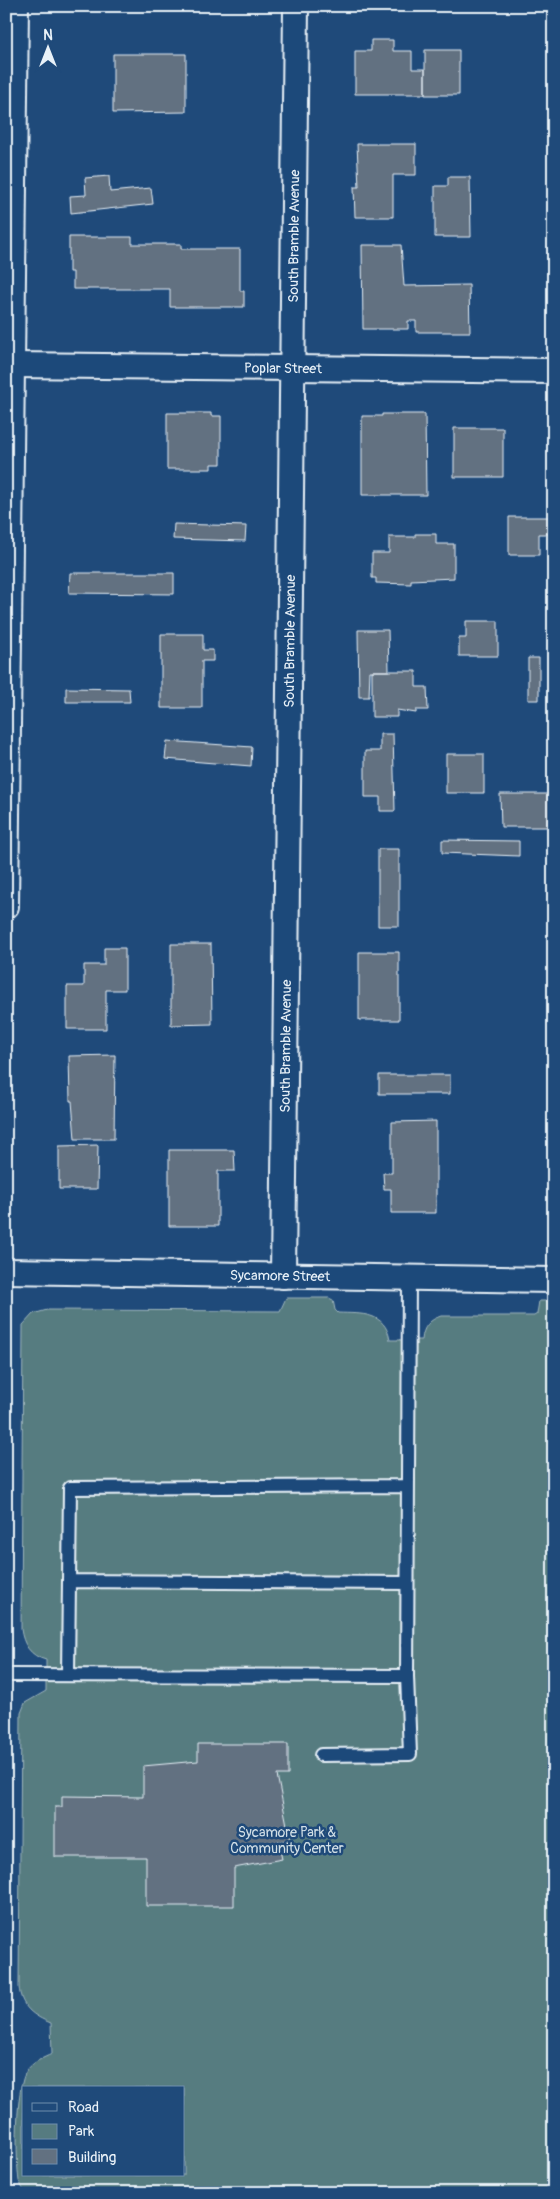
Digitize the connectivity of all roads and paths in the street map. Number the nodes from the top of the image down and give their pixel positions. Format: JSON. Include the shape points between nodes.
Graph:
{"nodes":[{"id":1,"x":16,"y":6,"type":"edge"},
{"id":2,"x":296,"y":6,"type":"edge"},
{"id":3,"x":13,"y":365,"type":"junction"},
{"id":4,"x":292,"y":368,"type":"junction"},
{"id":5,"x":554,"y":371,"type":"edge"},
{"id":6,"x":6,"y":906,"type":"edge"},
{"id":7,"x":6,"y":1272,"type":"edge"},
{"id":8,"x":283,"y":1276,"type":"junction"},
{"id":9,"x":408,"y":1278,"type":"junction"},
{"id":10,"x":554,"y":1280,"type":"edge"},
{"id":11,"x":408,"y":1486,"type":"junction"},
{"id":12,"x":69,"y":1581,"type":"junction"},
{"id":13,"x":407,"y":1582,"type":"junction"},
{"id":14,"x":6,"y":1675,"type":"edge"},
{"id":15,"x":68,"y":1675,"type":"junction"},
{"id":16,"x":407,"y":1676,"type":"junction"},
{"id":17,"x":321,"y":1755,"type":"dead end"}],
"edges":[{"from":1,"to":3,"type":"street"},
{"from":2,"to":4,"type":"street","name":"South Bramble Avenue"},
{"from":3,"to":4,"type":"street","name":"Poplar Street"},
{"from":3,"to":6,"type":"street"},
{"from":4,"to":5,"type":"street","name":"Poplar Street"},
{"from":4,"to":8,"type":"street","name":"South Bramble Avenue"},
{"from":7,"to":8,"type":"street","name":"Sycamore Street"},
{"from":8,"to":9,"type":"street","name":"Sycamore Street"},
{"from":9,"to":10,"type":"street","name":"Sycamore Street"},
{"from":9,"to":11,"type":"lane"},
{"from":11,"to":12,"type":"lane","via":[[70,1488]]},
{"from":11,"to":13,"type":"lane"},
{"from":12,"to":13,"type":"lane"},
{"from":12,"to":15,"type":"lane"},
{"from":13,"to":16,"type":"lane"},
{"from":14,"to":15,"type":"lane"},
{"from":15,"to":16,"type":"lane"},
{"from":16,"to":17,"type":"lane","via":[[410,1754]]}]}
